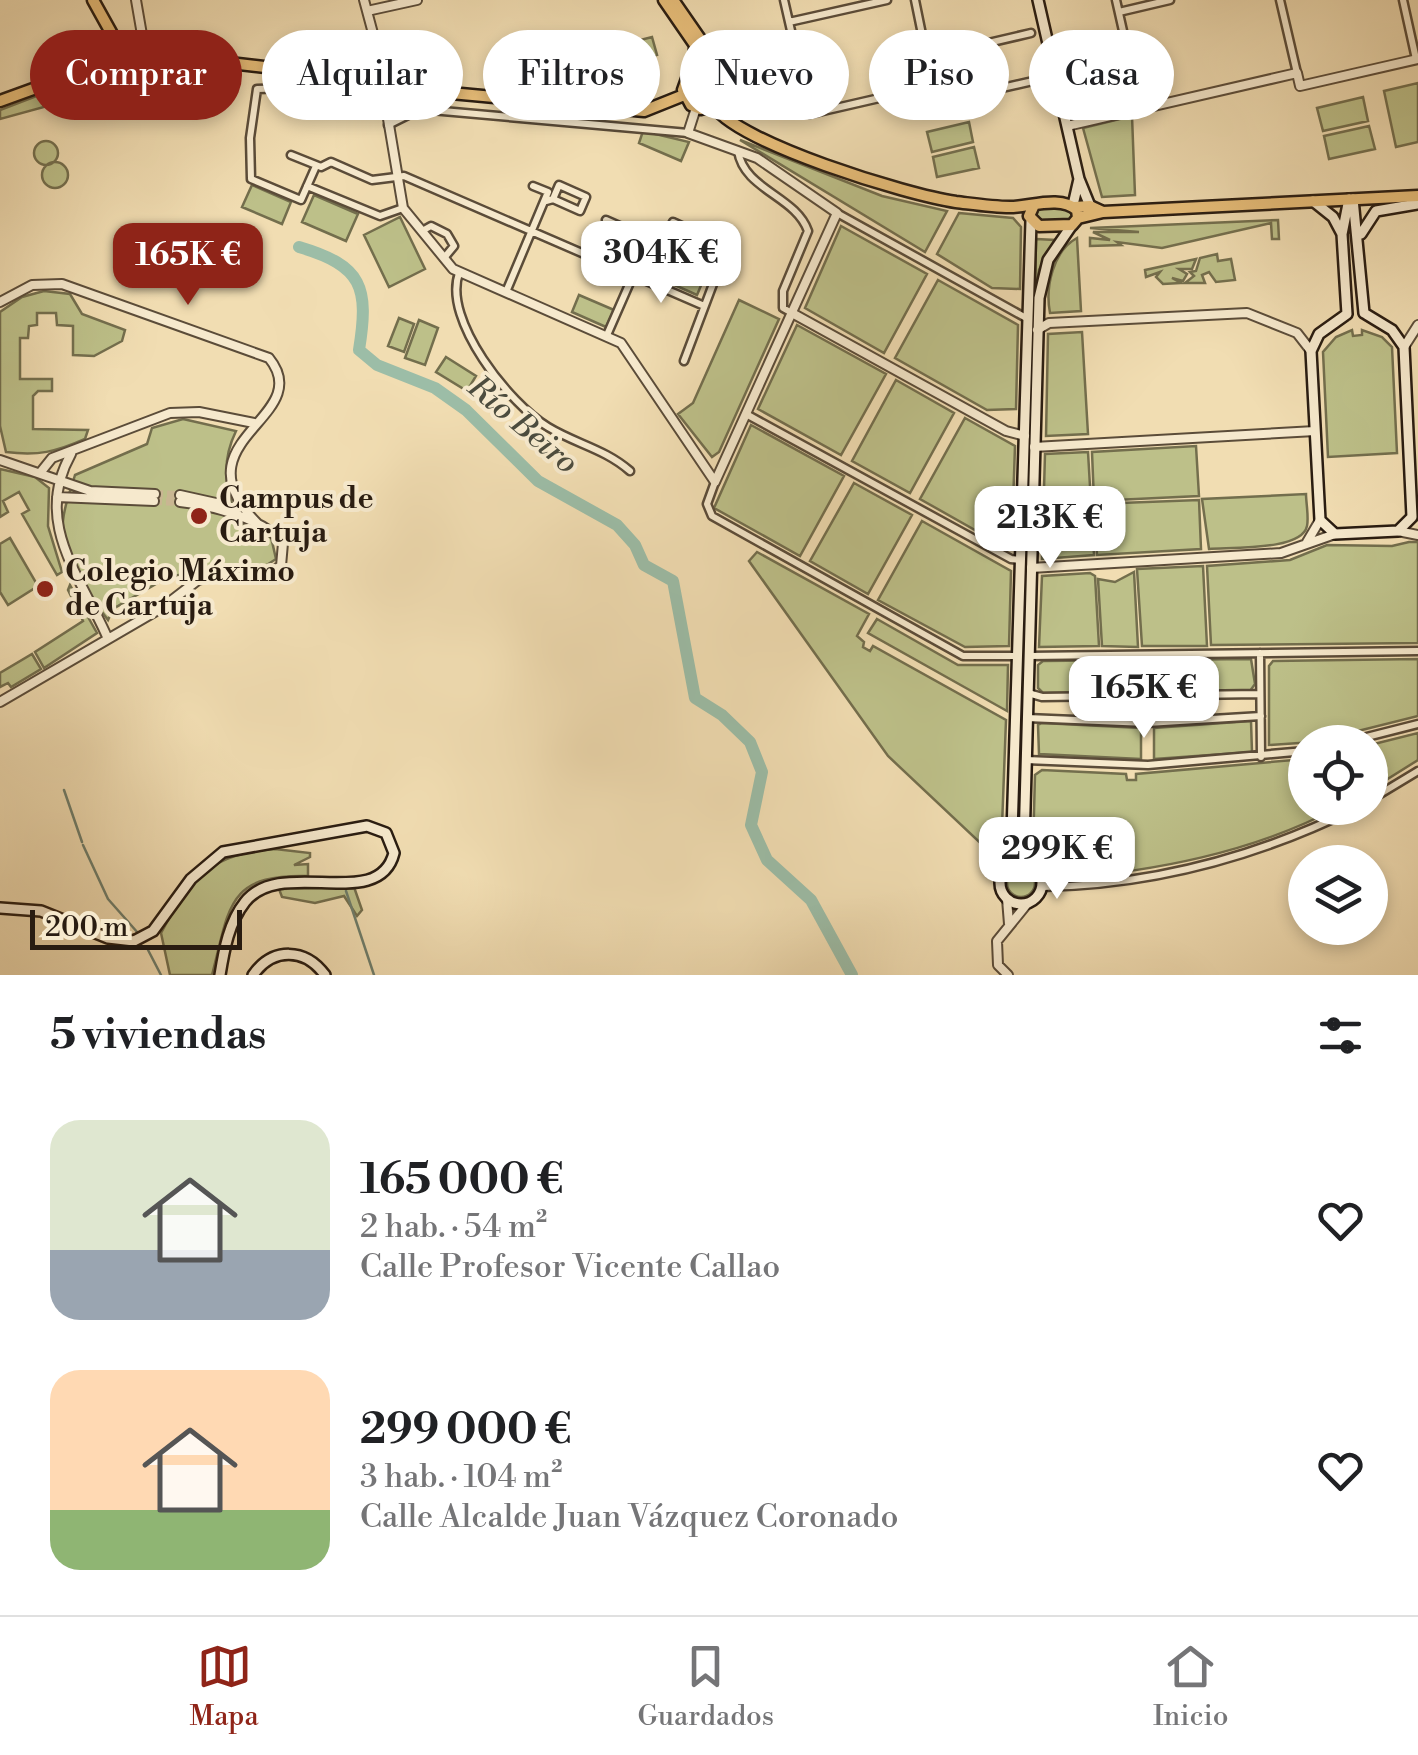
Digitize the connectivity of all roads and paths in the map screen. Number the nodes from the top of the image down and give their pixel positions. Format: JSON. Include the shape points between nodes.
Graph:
{"nodes":[{"id":1,"x":92,"y":0,"type":"edge"},
{"id":2,"x":150,"y":0,"type":"edge"},
{"id":3,"x":364,"y":0,"type":"edge"},
{"id":4,"x":417,"y":0,"type":"edge"},
{"id":5,"x":664,"y":0,"type":"edge"},
{"id":6,"x":673,"y":0,"type":"edge"},
{"id":7,"x":784,"y":0,"type":"edge"},
{"id":8,"x":886,"y":0,"type":"edge"},
{"id":9,"x":914,"y":0,"type":"edge"},
{"id":10,"x":1038,"y":0,"type":"edge"},
{"id":11,"x":1116,"y":0,"type":"edge"},
{"id":12,"x":1170,"y":0,"type":"edge"},
{"id":13,"x":1280,"y":0,"type":"edge"},
{"id":14,"x":1403,"y":0,"type":"edge"},
{"id":15,"x":136,"y":1,"type":"edge"},
{"id":16,"x":367,"y":11,"type":"junction"},
{"id":17,"x":1119,"y":12,"type":"junction"},
{"id":18,"x":790,"y":22,"type":"junction"},
{"id":19,"x":109,"y":30,"type":"edge"},
{"id":20,"x":141,"y":30,"type":"edge"},
{"id":21,"x":371,"y":30,"type":"edge"},
{"id":22,"x":685,"y":30,"type":"edge"},
{"id":23,"x":694,"y":30,"type":"edge"},
{"id":24,"x":921,"y":30,"type":"edge"},
{"id":25,"x":1045,"y":30,"type":"edge"},
{"id":26,"x":1123,"y":30,"type":"edge"},
{"id":27,"x":1417,"y":59,"type":"edge"},
{"id":28,"x":1297,"y":73,"type":"junction"},
{"id":29,"x":262,"y":89,"type":"edge"},
{"id":30,"x":30,"y":90,"type":"edge"},
{"id":31,"x":463,"y":93,"type":"edge"},
{"id":32,"x":680,"y":97,"type":"edge"},
{"id":33,"x":1174,"y":99,"type":"edge"},
{"id":34,"x":869,"y":100,"type":"edge"},
{"id":35,"x":0,"y":101,"type":"edge"},
{"id":36,"x":386,"y":120,"type":"edge"},
{"id":37,"x":692,"y":120,"type":"edge"},
{"id":38,"x":729,"y":120,"type":"edge"},
{"id":39,"x":1066,"y":120,"type":"edge"},
{"id":40,"x":1089,"y":120,"type":"edge"},
{"id":41,"x":387,"y":125,"type":"junction"},
{"id":42,"x":1067,"y":126,"type":"junction"},
{"id":43,"x":688,"y":132,"type":"junction"},
{"id":44,"x":738,"y":150,"type":"junction"},
{"id":45,"x":291,"y":155,"type":"dead end"},
{"id":46,"x":316,"y":166,"type":"junction"},
{"id":47,"x":394,"y":175,"type":"junction"},
{"id":48,"x":307,"y":186,"type":"junction"},
{"id":49,"x":533,"y":186,"type":"dead end"},
{"id":50,"x":1418,"y":198,"type":"edge"},
{"id":51,"x":1351,"y":199,"type":"junction"},
{"id":52,"x":549,"y":200,"type":"junction"},
{"id":53,"x":1313,"y":201,"type":"junction"},
{"id":54,"x":403,"y":208,"type":"junction"},
{"id":55,"x":1080,"y":210,"type":"junction"},
{"id":56,"x":1103,"y":212,"type":"junction"},
{"id":57,"x":837,"y":213,"type":"junction"},
{"id":58,"x":1031,"y":214,"type":"junction"},
{"id":59,"x":606,"y":220,"type":"dead end"},
{"id":60,"x":422,"y":231,"type":"junction"},
{"id":61,"x":532,"y":232,"type":"junction"},
{"id":62,"x":1342,"y":234,"type":"junction"},
{"id":63,"x":1360,"y":236,"type":"junction"},
{"id":64,"x":649,"y":239,"type":"junction"},
{"id":65,"x":444,"y":258,"type":"junction"},
{"id":66,"x":459,"y":274,"type":"junction"},
{"id":67,"x":634,"y":274,"type":"junction"},
{"id":68,"x":506,"y":292,"type":"junction"},
{"id":69,"x":0,"y":302,"type":"edge"},
{"id":70,"x":702,"y":305,"type":"junction"},
{"id":71,"x":1363,"y":308,"type":"junction"},
{"id":72,"x":1348,"y":309,"type":"junction"},
{"id":73,"x":792,"y":313,"type":"junction"},
{"id":74,"x":1033,"y":318,"type":"junction"},
{"id":75,"x":1049,"y":323,"type":"junction"},
{"id":76,"x":1416,"y":326,"type":"edge"},
{"id":77,"x":1038,"y":330,"type":"junction"},
{"id":78,"x":1392,"y":330,"type":"junction"},
{"id":79,"x":1297,"y":333,"type":"junction"},
{"id":80,"x":1319,"y":334,"type":"junction"},
{"id":81,"x":607,"y":336,"type":"junction"},
{"id":82,"x":1404,"y":347,"type":"junction"},
{"id":83,"x":1311,"y":351,"type":"junction"},
{"id":84,"x":682,"y":360,"type":"dead end"},
{"id":85,"x":746,"y":414,"type":"junction"},
{"id":86,"x":254,"y":423,"type":"junction"},
{"id":87,"x":1413,"y":426,"type":"edge"},
{"id":88,"x":1315,"y":431,"type":"junction"},
{"id":89,"x":1025,"y":436,"type":"junction"},
{"id":90,"x":1034,"y":447,"type":"junction"},
{"id":91,"x":71,"y":454,"type":"junction"},
{"id":92,"x":0,"y":460,"type":"edge"},
{"id":93,"x":700,"y":461,"type":"junction"},
{"id":94,"x":724,"y":464,"type":"junction"},
{"id":95,"x":630,"y":470,"type":"dead end"},
{"id":96,"x":40,"y":473,"type":"junction"},
{"id":97,"x":716,"y":482,"type":"junction"},
{"id":98,"x":59,"y":484,"type":"junction"},
{"id":99,"x":57,"y":498,"type":"junction"},
{"id":100,"x":180,"y":498,"type":"tunnel mouth"},
{"id":101,"x":1320,"y":520,"type":"junction"},
{"id":102,"x":1415,"y":522,"type":"edge"},
{"id":103,"x":258,"y":524,"type":"junction"},
{"id":104,"x":1398,"y":530,"type":"junction"},
{"id":105,"x":1335,"y":534,"type":"junction"},
{"id":106,"x":1418,"y":535,"type":"edge"},
{"id":107,"x":1307,"y":542,"type":"junction"},
{"id":108,"x":1022,"y":560,"type":"junction"},
{"id":109,"x":1031,"y":568,"type":"junction"},
{"id":110,"x":108,"y":639,"type":"junction"},
{"id":111,"x":1418,"y":651,"type":"edge"},
{"id":112,"x":1260,"y":653,"type":"junction"},
{"id":113,"x":1024,"y":656,"type":"junction"},
{"id":114,"x":1028,"y":694,"type":"junction"},
{"id":115,"x":1260,"y":694,"type":"junction"},
{"id":116,"x":0,"y":702,"type":"edge"},
{"id":117,"x":1261,"y":716,"type":"junction"},
{"id":118,"x":1027,"y":718,"type":"junction"},
{"id":119,"x":1418,"y":724,"type":"edge"},
{"id":120,"x":1388,"y":732,"type":"edge"},
{"id":121,"x":1288,"y":753,"type":"edge"},
{"id":122,"x":1261,"y":757,"type":"junction"},
{"id":123,"x":1026,"y":760,"type":"junction"},
{"id":124,"x":1418,"y":771,"type":"edge"},
{"id":125,"x":1388,"y":789,"type":"edge"},
{"id":126,"x":1317,"y":825,"type":"edge"},
{"id":127,"x":1027,"y":862,"type":"junction"},
{"id":128,"x":1010,"y":864,"type":"junction"},
{"id":129,"x":1042,"y":887,"type":"junction"},
{"id":130,"x":1007,"y":899,"type":"junction"},
{"id":131,"x":1027,"y":904,"type":"junction"},
{"id":132,"x":0,"y":908,"type":"edge"},
{"id":133,"x":1009,"y":924,"type":"junction"},
{"id":134,"x":220,"y":975,"type":"edge"},
{"id":135,"x":252,"y":975,"type":"edge"},
{"id":136,"x":326,"y":975,"type":"edge"},
{"id":137,"x":1008,"y":975,"type":"edge"}],
"edges":[{"from":1,"to":19,"type":"main road"},
{"from":2,"to":15,"type":"street"},
{"from":3,"to":16,"type":"street"},
{"from":4,"to":16,"type":"street"},
{"from":5,"to":22,"type":"main road"},
{"from":6,"to":23,"type":"main road"},
{"from":7,"to":18,"type":"street"},
{"from":8,"to":18,"type":"street"},
{"from":9,"to":24,"type":"street"},
{"from":10,"to":25,"type":"main road"},
{"from":11,"to":17,"type":"street"},
{"from":12,"to":17,"type":"street"},
{"from":13,"to":28,"type":"street"},
{"from":14,"to":27,"type":"street"},
{"from":15,"to":20,"type":"street"},
{"from":16,"to":21,"type":"street"},
{"from":17,"to":26,"type":"street"},
{"from":18,"to":34,"type":"street","via":[[810,114]]},
{"from":27,"to":28,"type":"street","via":[[1300,86]]},
{"from":28,"to":33,"type":"street"},
{"from":29,"to":48,"type":"street","via":[[250,138],[252,179],[301,200]]},
{"from":30,"to":35,"type":"main road"},
{"from":31,"to":32,"type":"main road","via":[[644,111]]},
{"from":36,"to":41,"type":"street"},
{"from":37,"to":43,"type":"street"},
{"from":38,"to":58,"type":"main road","via":[[868,180]]},
{"from":39,"to":42,"type":"main road"},
{"from":40,"to":42,"type":"street"},
{"from":41,"to":43,"type":"street","via":[[422,109]]},
{"from":41,"to":47,"type":"street"},
{"from":42,"to":55,"type":"main road"},
{"from":43,"to":44,"type":"street"},
{"from":44,"to":57,"type":"street"},
{"from":44,"to":73,"type":"street","via":[[740,164],[794,209],[808,231],[783,291],[784,308]]},
{"from":45,"to":46,"type":"street"},
{"from":46,"to":47,"type":"street","via":[[331,162],[372,180]]},
{"from":46,"to":48,"type":"street"},
{"from":47,"to":54,"type":"street"},
{"from":47,"to":61,"type":"street"},
{"from":48,"to":54,"type":"street","via":[[380,216]]},
{"from":49,"to":52,"type":"street","via":[[548,192]]},
{"from":50,"to":51,"type":"main road"},
{"from":50,"to":63,"type":"main road","via":[[1416,204],[1376,212]]},
{"from":51,"to":53,"type":"main road"},
{"from":51,"to":62,"type":"main road"},
{"from":51,"to":63,"type":"main road"},
{"from":52,"to":52,"type":"street","via":[[560,185],[586,196],[580,211]]},
{"from":52,"to":61,"type":"street"},
{"from":53,"to":56,"type":"main road"},
{"from":53,"to":62,"type":"main road"},
{"from":54,"to":60,"type":"street"},
{"from":55,"to":56,"type":"main road"},
{"from":55,"to":56,"type":"main road"},
{"from":55,"to":58,"type":"main road"},
{"from":55,"to":58,"type":"main road","via":[[1039,226]]},
{"from":55,"to":74,"type":"main road","via":[[1044,269]]},
{"from":57,"to":73,"type":"street"},
{"from":57,"to":74,"type":"street"},
{"from":58,"to":74,"type":"main road"},
{"from":59,"to":64,"type":"street"},
{"from":60,"to":65,"type":"street"},
{"from":60,"to":65,"type":"street","via":[[430,226],[446,234],[454,246]]},
{"from":61,"to":67,"type":"street"},
{"from":61,"to":68,"type":"street"},
{"from":62,"to":72,"type":"main road"},
{"from":63,"to":71,"type":"main road"},
{"from":64,"to":67,"type":"street"},
{"from":64,"to":70,"type":"street","via":[[665,240],[674,222],[727,247]]},
{"from":65,"to":66,"type":"street"},
{"from":66,"to":68,"type":"street"},
{"from":66,"to":95,"type":"street","via":[[462,328],[493,372],[545,424],[609,452]]},
{"from":67,"to":70,"type":"street"},
{"from":67,"to":81,"type":"street"},
{"from":68,"to":81,"type":"street"},
{"from":69,"to":86,"type":"street","via":[[32,285],[62,284],[255,351],[276,368],[280,389],[274,407]]},
{"from":70,"to":84,"type":"street"},
{"from":71,"to":72,"type":"main road"},
{"from":71,"to":72,"type":"main road","via":[[1355,318]]},
{"from":71,"to":78,"type":"main road"},
{"from":72,"to":80,"type":"main road"},
{"from":73,"to":85,"type":"street"},
{"from":73,"to":89,"type":"street"},
{"from":74,"to":75,"type":"street"},
{"from":74,"to":77,"type":"main road"},
{"from":74,"to":89,"type":"main road"},
{"from":75,"to":77,"type":"street"},
{"from":75,"to":79,"type":"street","via":[[1247,313]]},
{"from":76,"to":78,"type":"street"},
{"from":76,"to":82,"type":"street"},
{"from":77,"to":90,"type":"main road"},
{"from":78,"to":82,"type":"main road"},
{"from":79,"to":80,"type":"street"},
{"from":79,"to":83,"type":"street"},
{"from":80,"to":83,"type":"main road"},
{"from":81,"to":93,"type":"street","via":[[628,352]]},
{"from":82,"to":87,"type":"main road"},
{"from":83,"to":88,"type":"main road"},
{"from":85,"to":94,"type":"street"},
{"from":85,"to":108,"type":"street","via":[[1011,560]]},
{"from":86,"to":91,"type":"street","via":[[170,413]]},
{"from":86,"to":103,"type":"street","via":[[235,449],[232,482]]},
{"from":87,"to":102,"type":"main road"},
{"from":88,"to":90,"type":"street"},
{"from":88,"to":101,"type":"main road"},
{"from":89,"to":108,"type":"main road"},
{"from":90,"to":109,"type":"main road"},
{"from":91,"to":96,"type":"street","via":[[52,458]]},
{"from":91,"to":98,"type":"street"},
{"from":92,"to":96,"type":"street"},
{"from":93,"to":94,"type":"street"},
{"from":93,"to":97,"type":"street"},
{"from":94,"to":97,"type":"street"},
{"from":96,"to":98,"type":"street"},
{"from":97,"to":113,"type":"street","via":[[707,511],[963,656]]},
{"from":98,"to":99,"type":"street"},
{"from":98,"to":99,"type":"street","via":[[154,498]]},
{"from":99,"to":110,"type":"street","via":[[66,560]]},
{"from":100,"to":103,"type":"street"},
{"from":101,"to":105,"type":"main road"},
{"from":101,"to":107,"type":"street"},
{"from":102,"to":104,"type":"main road"},
{"from":103,"to":110,"type":"street","via":[[283,543],[275,572],[204,578]]},
{"from":104,"to":105,"type":"main road"},
{"from":104,"to":106,"type":"street"},
{"from":105,"to":107,"type":"street"},
{"from":107,"to":109,"type":"street","via":[[1282,553]]},
{"from":108,"to":113,"type":"main road"},
{"from":109,"to":113,"type":"main road"},
{"from":110,"to":116,"type":"street"},
{"from":111,"to":112,"type":"street"},
{"from":112,"to":113,"type":"street"},
{"from":112,"to":115,"type":"street"},
{"from":113,"to":114,"type":"main road"},
{"from":113,"to":128,"type":"main road"},
{"from":114,"to":115,"type":"street"},
{"from":114,"to":118,"type":"main road"},
{"from":115,"to":117,"type":"street"},
{"from":117,"to":118,"type":"street","via":[[1147,723]]},
{"from":117,"to":122,"type":"street"},
{"from":118,"to":123,"type":"main road"},
{"from":119,"to":120,"type":"street"},
{"from":121,"to":122,"type":"street"},
{"from":122,"to":123,"type":"street","via":[[1148,766]]},
{"from":123,"to":127,"type":"main road"},
{"from":124,"to":125,"type":"street"},
{"from":126,"to":129,"type":"street","via":[[1192,869]]},
{"from":127,"to":128,"type":"main road"},
{"from":127,"to":129,"type":"main road","via":[[1040,872]]},
{"from":128,"to":130,"type":"main road","via":[[1000,880]]},
{"from":129,"to":131,"type":"main road"},
{"from":130,"to":131,"type":"main road"},
{"from":130,"to":133,"type":"street"},
{"from":131,"to":133,"type":"street"},
{"from":132,"to":134,"type":"main road","via":[[40,910],[134,942],[153,931],[191,879],[224,852],[367,826],[386,832],[394,852],[378,877],[288,881],[254,893],[234,920]]},
{"from":133,"to":137,"type":"street","via":[[994,953]]},
{"from":135,"to":136,"type":"main road","via":[[266,961],[288,954],[305,957]]}]}
